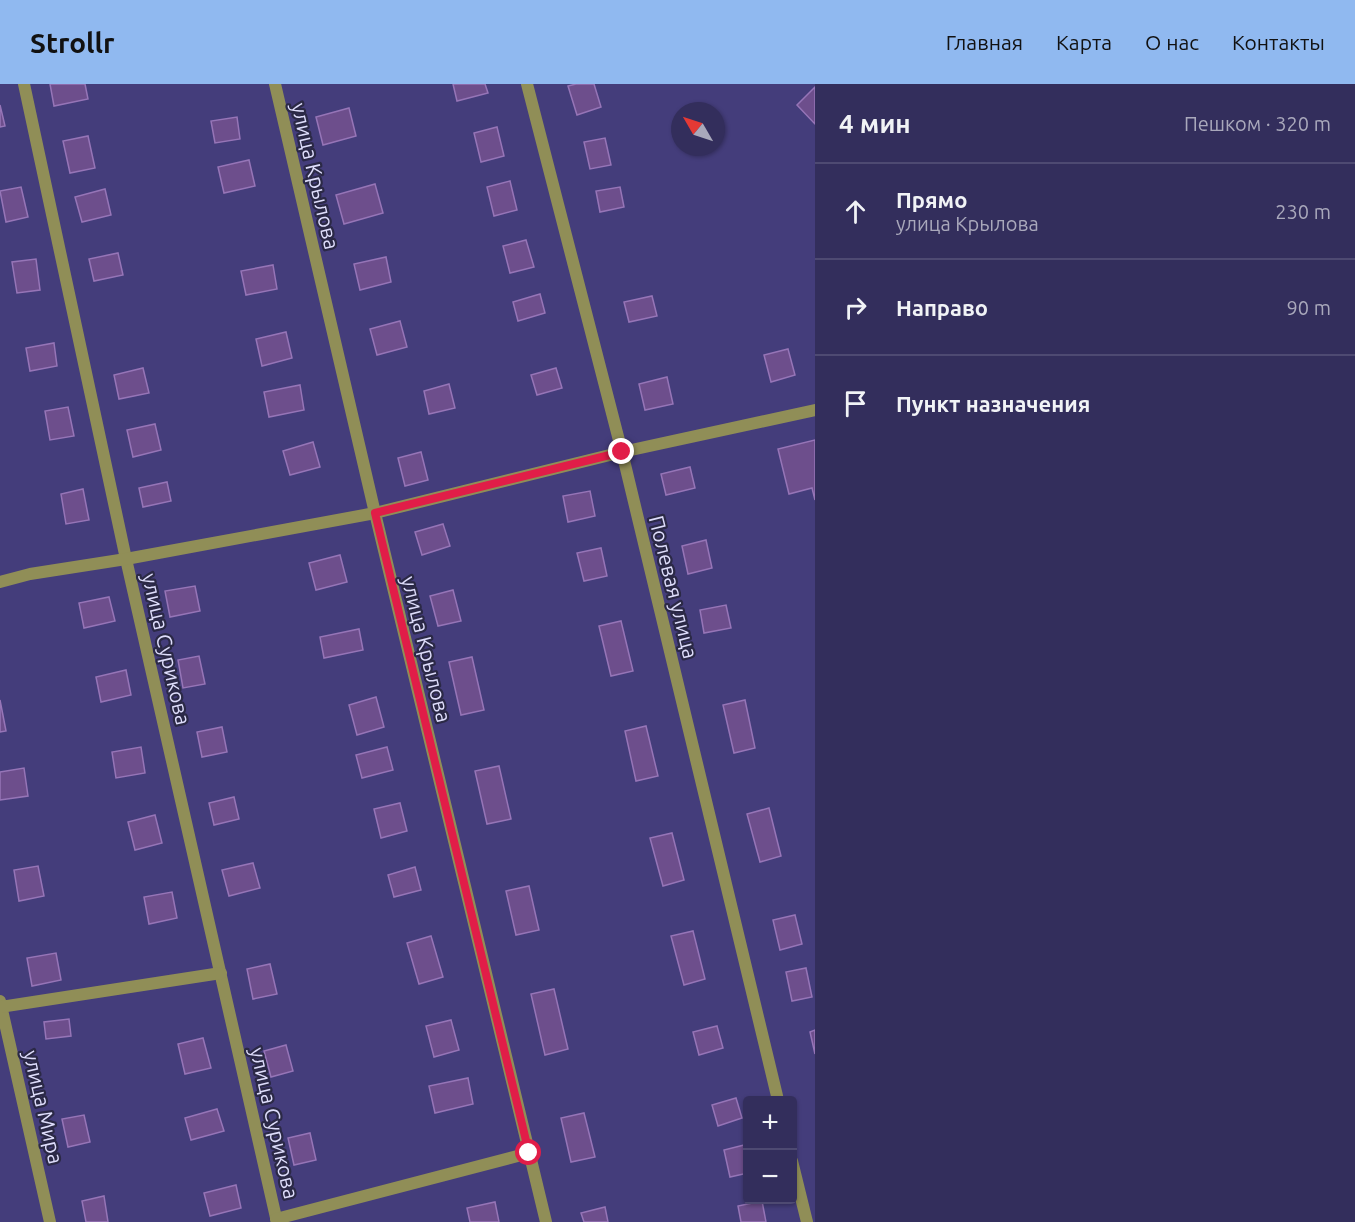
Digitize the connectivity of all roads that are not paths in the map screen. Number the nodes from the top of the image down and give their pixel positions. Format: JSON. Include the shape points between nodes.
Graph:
{"nodes":[{"id":1,"x":24,"y":84,"type":"edge"},
{"id":2,"x":275,"y":84,"type":"edge"},
{"id":3,"x":527,"y":84,"type":"edge"},
{"id":4,"x":815,"y":410,"type":"edge"},
{"id":5,"x":622,"y":452,"type":"junction"},
{"id":6,"x":375,"y":513,"type":"junction"},
{"id":7,"x":126,"y":559,"type":"junction"},
{"id":8,"x":0,"y":582,"type":"edge"},
{"id":9,"x":221,"y":974,"type":"junction"},
{"id":10,"x":0,"y":1005,"type":"edge"},
{"id":11,"x":777,"y":1096,"type":"edge"},
{"id":12,"x":529,"y":1153,"type":"junction"},
{"id":13,"x":797,"y":1181,"type":"edge"},
{"id":14,"x":277,"y":1221,"type":"edge"},
{"id":15,"x":50,"y":1222,"type":"edge"},
{"id":16,"x":546,"y":1222,"type":"edge"},
{"id":17,"x":807,"y":1222,"type":"edge"}],
"edges":[{"from":1,"to":7,"type":"street","name":"улица Сурикова"},
{"from":2,"to":6,"type":"street","name":"улица Крылова"},
{"from":3,"to":5,"type":"street","name":"Полевая улица"},
{"from":4,"to":5,"type":"street"},
{"from":5,"to":6,"type":"street"},
{"from":5,"to":11,"type":"street","name":"Полевая улица"},
{"from":6,"to":7,"type":"street"},
{"from":6,"to":12,"type":"street","name":"улица Крылова"},
{"from":7,"to":8,"type":"street"},
{"from":7,"to":9,"type":"street","name":"улица Сурикова"},
{"from":9,"to":10,"type":"street"},
{"from":9,"to":14,"type":"street","name":"улица Сурикова"},
{"from":10,"to":15,"type":"street","name":"улица Мира"},
{"from":12,"to":14,"type":"street"},
{"from":12,"to":16,"type":"street","name":"улица Крылова"},
{"from":13,"to":17,"type":"street"}]}
